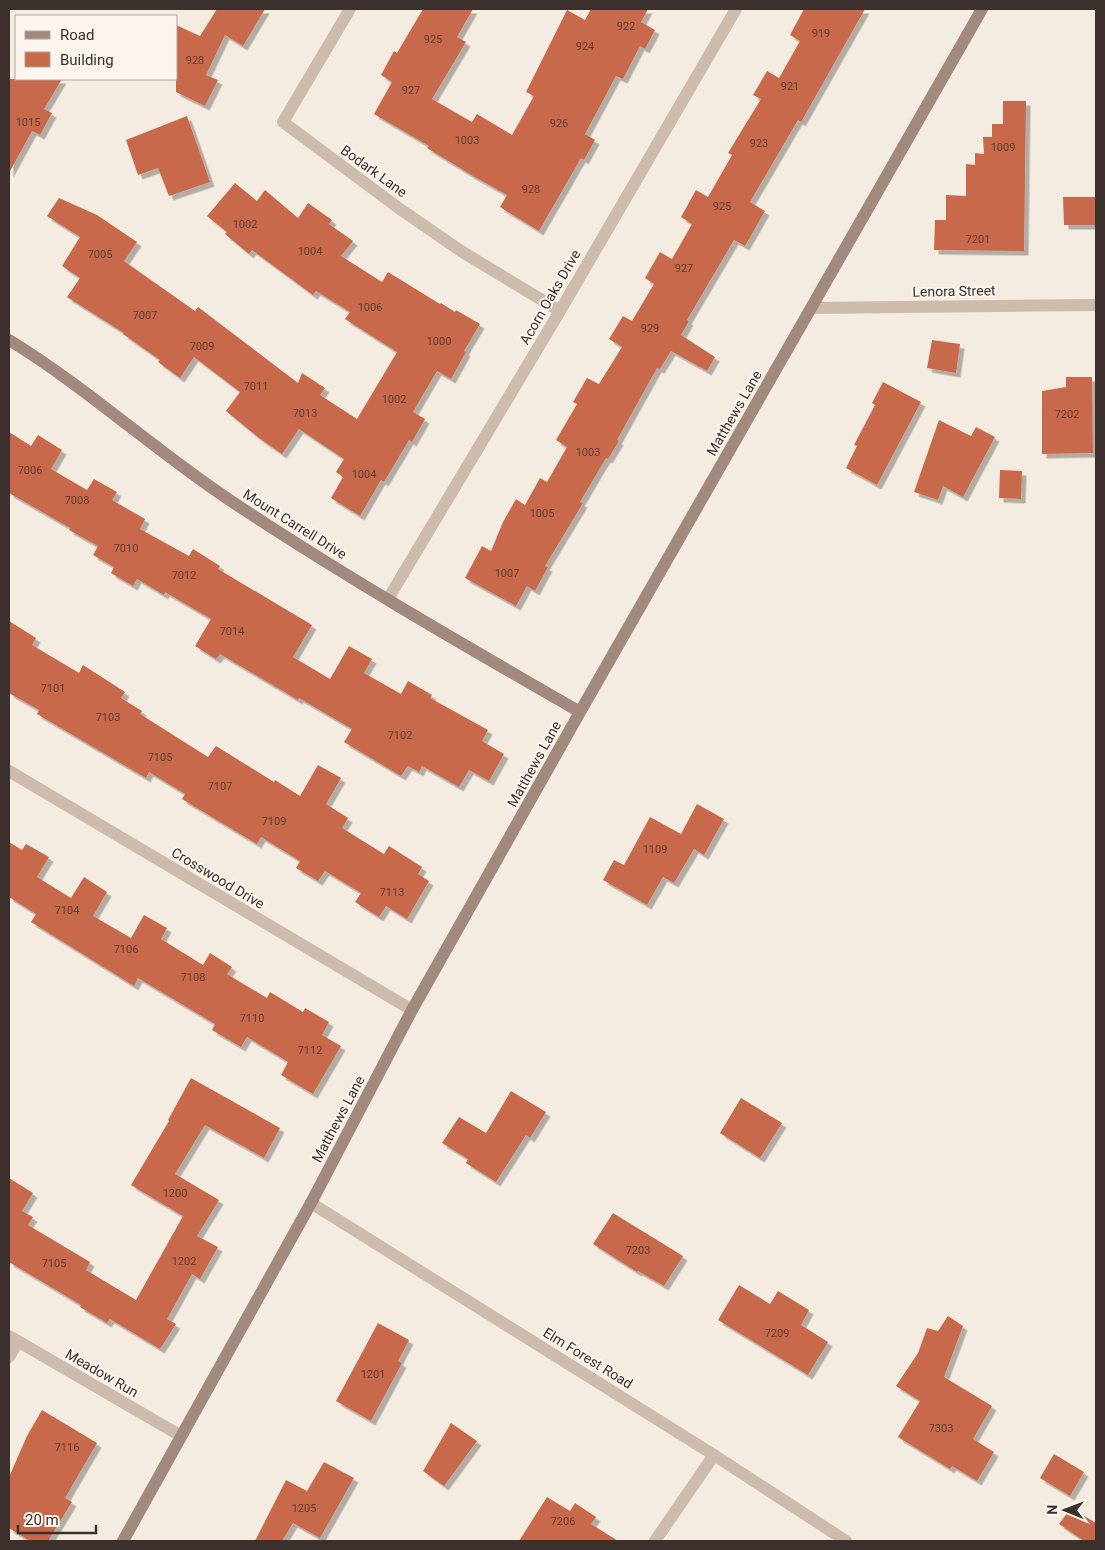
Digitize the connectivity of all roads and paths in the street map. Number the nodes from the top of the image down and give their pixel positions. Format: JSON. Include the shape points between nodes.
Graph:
{"nodes":[{"id":1,"x":350,"y":9,"type":"edge"},
{"id":2,"x":736,"y":9,"type":"edge"},
{"id":3,"x":982,"y":9,"type":"edge"},
{"id":4,"x":1096,"y":305,"type":"edge"},
{"id":5,"x":811,"y":308,"type":"junction"},
{"id":6,"x":560,"y":310,"type":"junction"},
{"id":7,"x":9,"y":340,"type":"edge"},
{"id":8,"x":388,"y":599,"type":"junction"},
{"id":9,"x":580,"y":712,"type":"junction"},
{"id":10,"x":9,"y":770,"type":"edge"},
{"id":11,"x":412,"y":1010,"type":"junction"},
{"id":12,"x":311,"y":1203,"type":"junction"},
{"id":13,"x":13,"y":1339,"type":"edge"},
{"id":14,"x":9,"y":1357,"type":"edge"},
{"id":15,"x":181,"y":1436,"type":"junction"},
{"id":16,"x":714,"y":1455,"type":"junction"},
{"id":17,"x":123,"y":1541,"type":"edge"},
{"id":18,"x":655,"y":1541,"type":"edge"},
{"id":19,"x":846,"y":1541,"type":"edge"}],
"edges":[{"from":1,"to":6,"type":"street","name":"Bodark Lane","via":[[283,122],[415,219]]},
{"from":2,"to":6,"type":"street","name":"Acorn Oaks Drive"},
{"from":3,"to":5,"type":"street","name":"Matthews Lane"},
{"from":4,"to":5,"type":"street","name":"Lenora Street"},
{"from":5,"to":9,"type":"street","name":"Matthews Lane"},
{"from":6,"to":8,"type":"street","name":"Acorn Oaks Drive"},
{"from":7,"to":8,"type":"street","name":"Mount Carrell Drive","via":[[207,485]]},
{"from":8,"to":9,"type":"street","name":"Mount Carrell Drive"},
{"from":9,"to":11,"type":"street","name":"Matthews Lane"},
{"from":10,"to":11,"type":"street","name":"Crosswood Drive"},
{"from":11,"to":12,"type":"street","name":"Matthews Lane"},
{"from":12,"to":15,"type":"street","name":"Matthews Lane"},
{"from":12,"to":16,"type":"street","name":"Elm Forest Road"},
{"from":13,"to":14,"type":"street"},
{"from":13,"to":15,"type":"street","name":"Meadow Run"},
{"from":15,"to":17,"type":"street","name":"Matthews Lane"},
{"from":16,"to":18,"type":"street"},
{"from":16,"to":19,"type":"street","name":"Elm Forest Road"}]}
